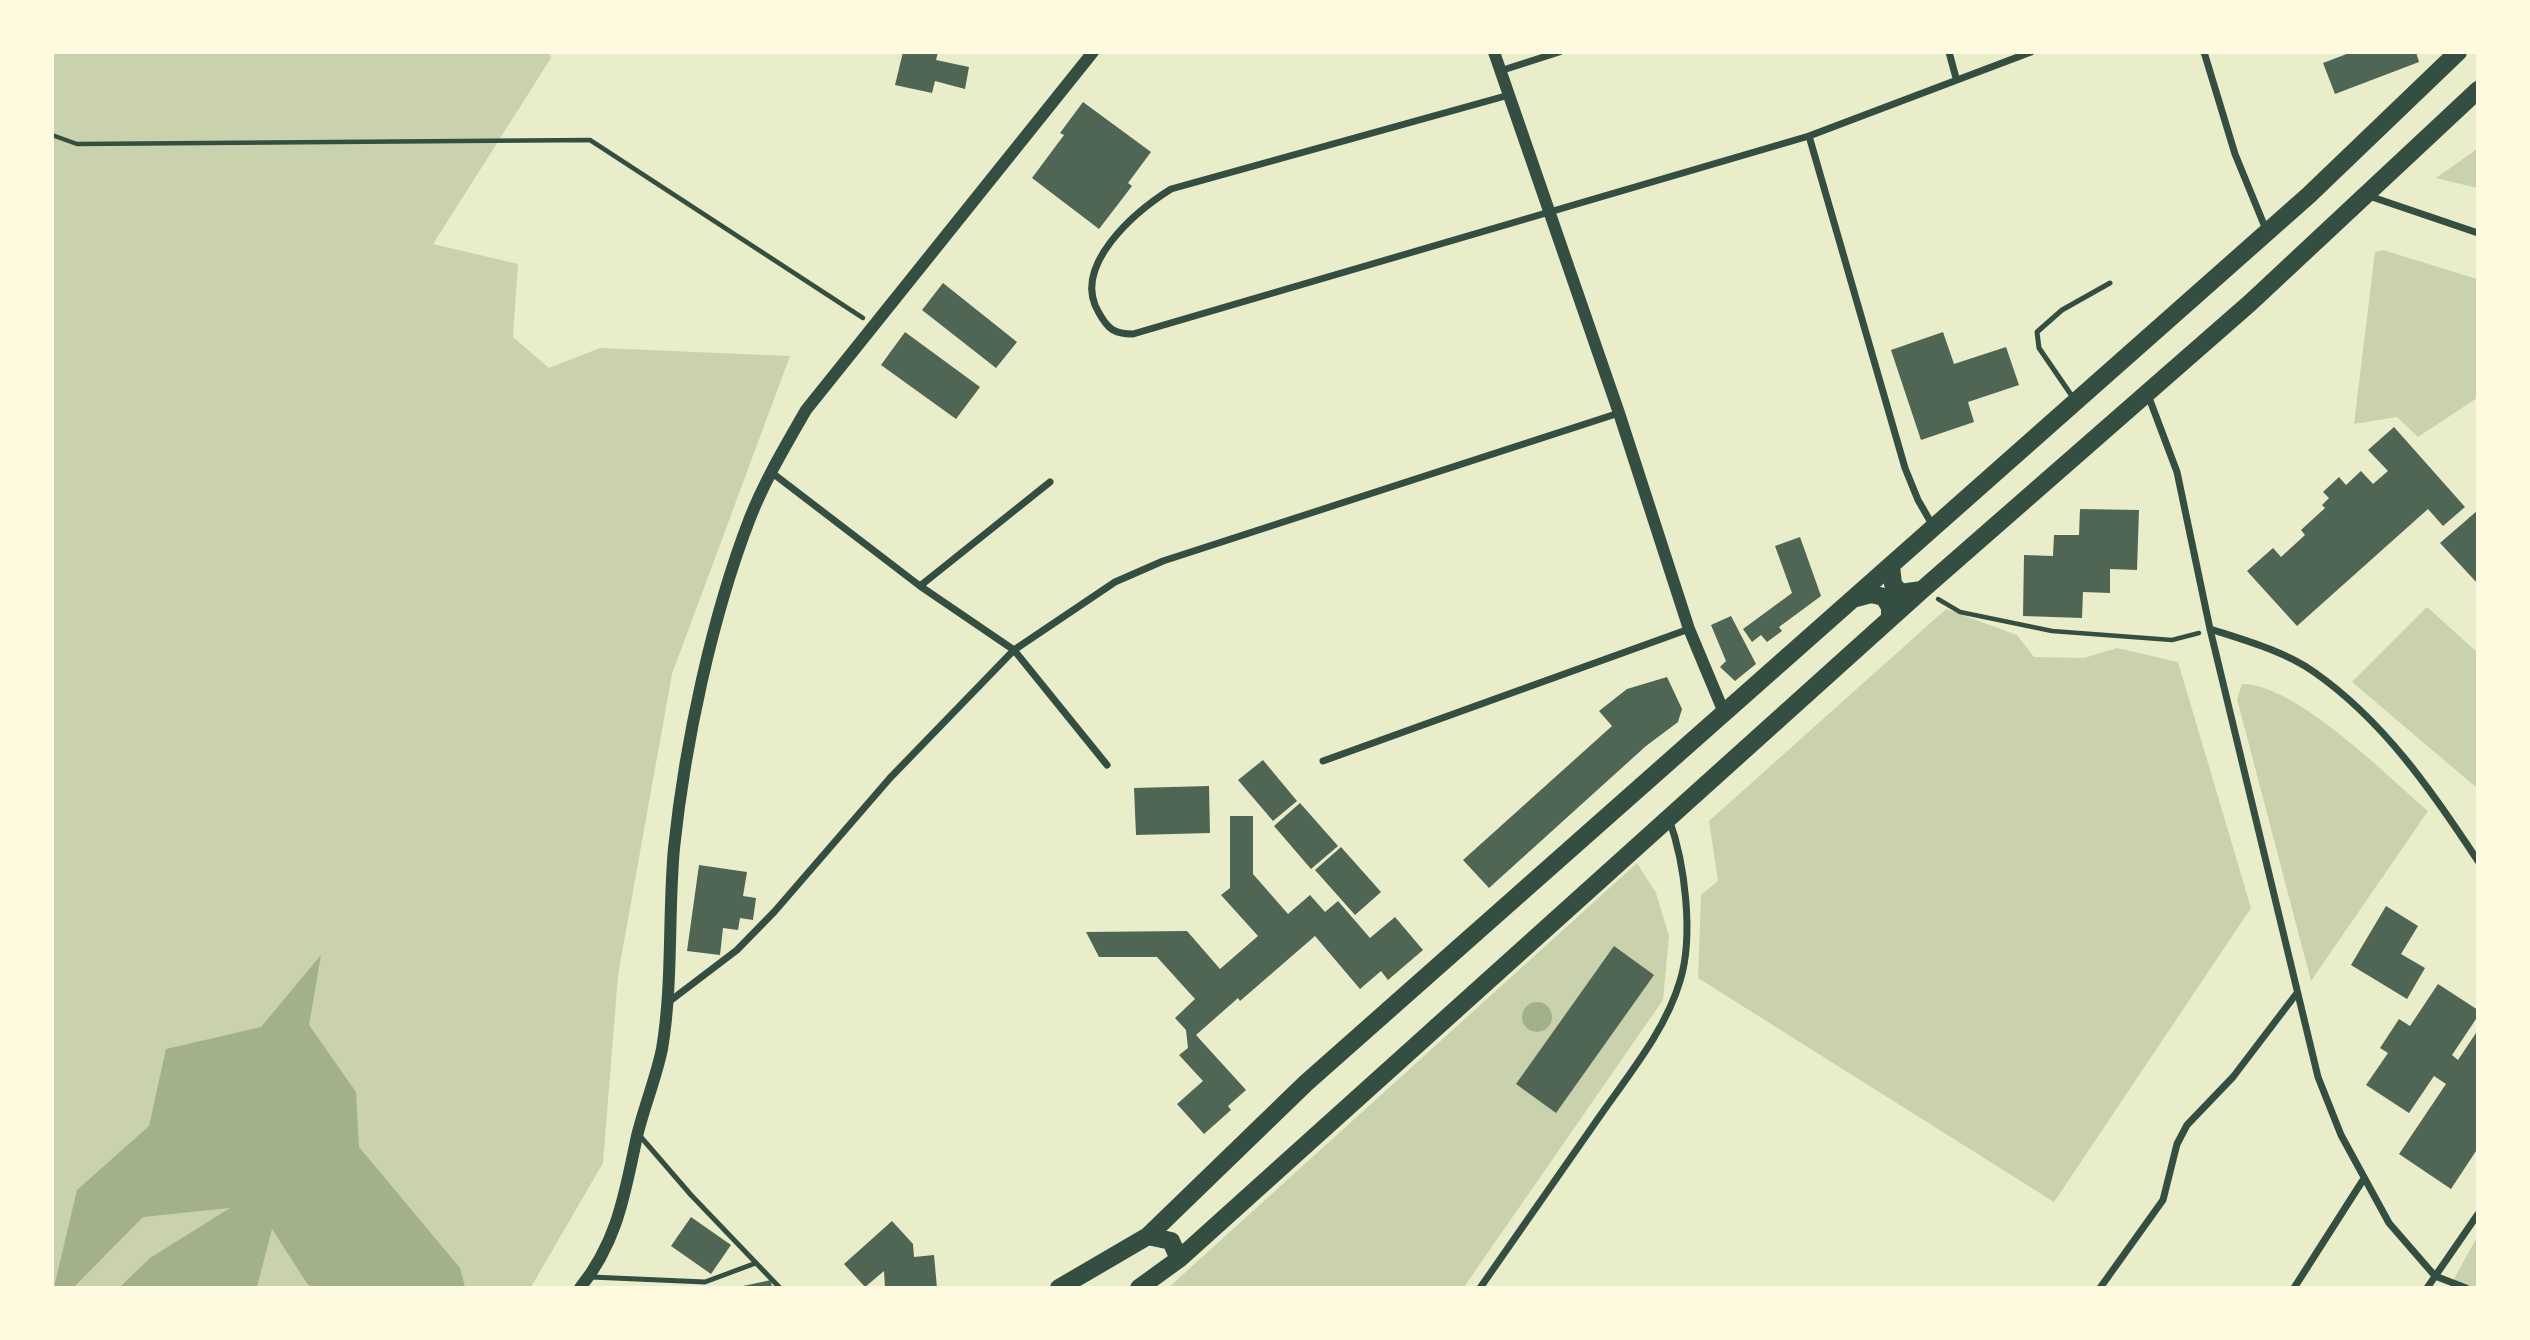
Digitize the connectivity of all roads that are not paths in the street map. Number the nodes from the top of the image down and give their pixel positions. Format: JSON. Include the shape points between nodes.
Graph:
{"nodes":[{"id":1,"x":1093,"y":52,"type":"edge"},
{"id":2,"x":1494,"y":52,"type":"edge"},
{"id":3,"x":1559,"y":52,"type":"edge"},
{"id":4,"x":1949,"y":52,"type":"edge"},
{"id":5,"x":2031,"y":52,"type":"edge"},
{"id":6,"x":2204,"y":52,"type":"edge"},
{"id":7,"x":2448,"y":57,"type":"edge"},
{"id":8,"x":1500,"y":72,"type":"junction"},
{"id":9,"x":1956,"y":78,"type":"junction"},
{"id":10,"x":2477,"y":90,"type":"edge"},
{"id":11,"x":1509,"y":95,"type":"junction"},
{"id":12,"x":1809,"y":136,"type":"junction"},
{"id":13,"x":2368,"y":195,"type":"junction"},
{"id":14,"x":1551,"y":214,"type":"junction"},
{"id":15,"x":2267,"y":233,"type":"junction"},
{"id":16,"x":2477,"y":233,"type":"edge"},
{"id":17,"x":2110,"y":283,"type":"dead end"},
{"id":18,"x":2148,"y":394,"type":"junction"},
{"id":19,"x":2076,"y":401,"type":"junction"},
{"id":20,"x":1619,"y":413,"type":"junction"},
{"id":21,"x":771,"y":472,"type":"junction"},
{"id":22,"x":1050,"y":482,"type":"dead end"},
{"id":23,"x":1934,"y":526,"type":"junction"},
{"id":24,"x":1891,"y":566,"type":"junction"},
{"id":25,"x":919,"y":586,"type":"junction"},
{"id":26,"x":1922,"y":590,"type":"junction"},
{"id":27,"x":1856,"y":598,"type":"junction"},
{"id":28,"x":1890,"y":619,"type":"junction"},
{"id":29,"x":1689,"y":629,"type":"junction"},
{"id":30,"x":2210,"y":629,"type":"junction"},
{"id":31,"x":1014,"y":650,"type":"junction"},
{"id":32,"x":1725,"y":715,"type":"junction"},
{"id":33,"x":1323,"y":761,"type":"dead end"},
{"id":34,"x":1107,"y":765,"type":"dead end"},
{"id":35,"x":1669,"y":818,"type":"junction"},
{"id":36,"x":2477,"y":861,"type":"edge"},
{"id":37,"x":2297,"y":993,"type":"junction"},
{"id":38,"x":666,"y":1004,"type":"junction"},
{"id":39,"x":638,"y":1133,"type":"junction"},
{"id":40,"x":2363,"y":1180,"type":"junction"},
{"id":41,"x":2477,"y":1214,"type":"edge"},
{"id":42,"x":1148,"y":1236,"type":"junction"},
{"id":43,"x":1179,"y":1259,"type":"junction"},
{"id":44,"x":756,"y":1263,"type":"junction"},
{"id":45,"x":2435,"y":1276,"type":"junction"},
{"id":46,"x":584,"y":1282,"type":"edge"},
{"id":47,"x":704,"y":1285,"type":"edge"},
{"id":48,"x":780,"y":1287,"type":"edge"},
{"id":49,"x":1059,"y":1287,"type":"edge"},
{"id":50,"x":1139,"y":1287,"type":"edge"},
{"id":51,"x":1480,"y":1287,"type":"edge"},
{"id":52,"x":2100,"y":1287,"type":"edge"},
{"id":53,"x":2294,"y":1287,"type":"edge"},
{"id":54,"x":2427,"y":1287,"type":"edge"},
{"id":55,"x":2466,"y":1287,"type":"edge"}],
"edges":[{"from":1,"to":21,"type":"street","via":[[806,410]]},
{"from":2,"to":8,"type":"street"},
{"from":3,"to":8,"type":"street"},
{"from":4,"to":9,"type":"street"},
{"from":5,"to":9,"type":"street"},
{"from":6,"to":15,"type":"street","via":[[2235,154]]},
{"from":7,"to":15,"type":"main road"},
{"from":8,"to":11,"type":"street"},
{"from":9,"to":12,"type":"street"},
{"from":10,"to":13,"type":"main road"},
{"from":11,"to":14,"type":"street"},
{"from":11,"to":14,"type":"street","via":[[1171,189],[1124,226],[1096,265],[1090,283],[1096,309],[1108,328],[1118,334],[1133,334]]},
{"from":12,"to":14,"type":"street"},
{"from":12,"to":23,"type":"street","via":[[1905,468]]},
{"from":13,"to":16,"type":"street"},
{"from":13,"to":18,"type":"main road"},
{"from":14,"to":20,"type":"street"},
{"from":15,"to":19,"type":"main road"},
{"from":17,"to":19,"type":"lane","via":[[2062,310],[2038,332],[2039,348]]},
{"from":18,"to":26,"type":"main road"},
{"from":18,"to":30,"type":"street","via":[[2178,472]]},
{"from":19,"to":23,"type":"main road"},
{"from":20,"to":29,"type":"street"},
{"from":20,"to":31,"type":"street","via":[[1163,561],[1115,582]]},
{"from":21,"to":25,"type":"street"},
{"from":21,"to":38,"type":"street","via":[[727,587],[700,691],[674,847]]},
{"from":22,"to":25,"type":"street"},
{"from":23,"to":24,"type":"main road"},
{"from":24,"to":26,"type":"main road","via":[[1893,584],[1900,593]]},
{"from":24,"to":27,"type":"main road"},
{"from":25,"to":31,"type":"street"},
{"from":26,"to":28,"type":"main road"},
{"from":27,"to":28,"type":"main road","via":[[1884,597]]},
{"from":27,"to":32,"type":"main road"},
{"from":28,"to":35,"type":"main road"},
{"from":29,"to":32,"type":"street"},
{"from":29,"to":33,"type":"street"},
{"from":30,"to":36,"type":"street","via":[[2250,641],[2312,671],[2375,722],[2447,814]]},
{"from":30,"to":37,"type":"street"},
{"from":31,"to":34,"type":"street"},
{"from":31,"to":38,"type":"street","via":[[890,778],[737,950]]},
{"from":32,"to":42,"type":"main road","via":[[1306,1083]]},
{"from":35,"to":43,"type":"main road"},
{"from":35,"to":51,"type":"street","via":[[1680,858],[1686,941],[1672,1003],[1631,1071]]},
{"from":37,"to":40,"type":"street","via":[[2318,1077]]},
{"from":37,"to":52,"type":"street","via":[[2233,1077],[2187,1125],[2168,1170],[2163,1200]]},
{"from":38,"to":39,"type":"street","via":[[662,1049]]},
{"from":39,"to":44,"type":"lane"},
{"from":39,"to":46,"type":"street","via":[[623,1209]]},
{"from":40,"to":45,"type":"street","via":[[2397,1233]]},
{"from":40,"to":53,"type":"street"},
{"from":41,"to":45,"type":"street"},
{"from":42,"to":43,"type":"main road","via":[[1171,1241]]},
{"from":42,"to":49,"type":"main road"},
{"from":43,"to":50,"type":"main road"},
{"from":44,"to":47,"type":"lane"},
{"from":44,"to":48,"type":"lane"},
{"from":45,"to":54,"type":"street"},
{"from":45,"to":55,"type":"street"},
{"from":46,"to":47,"type":"lane"}]}
